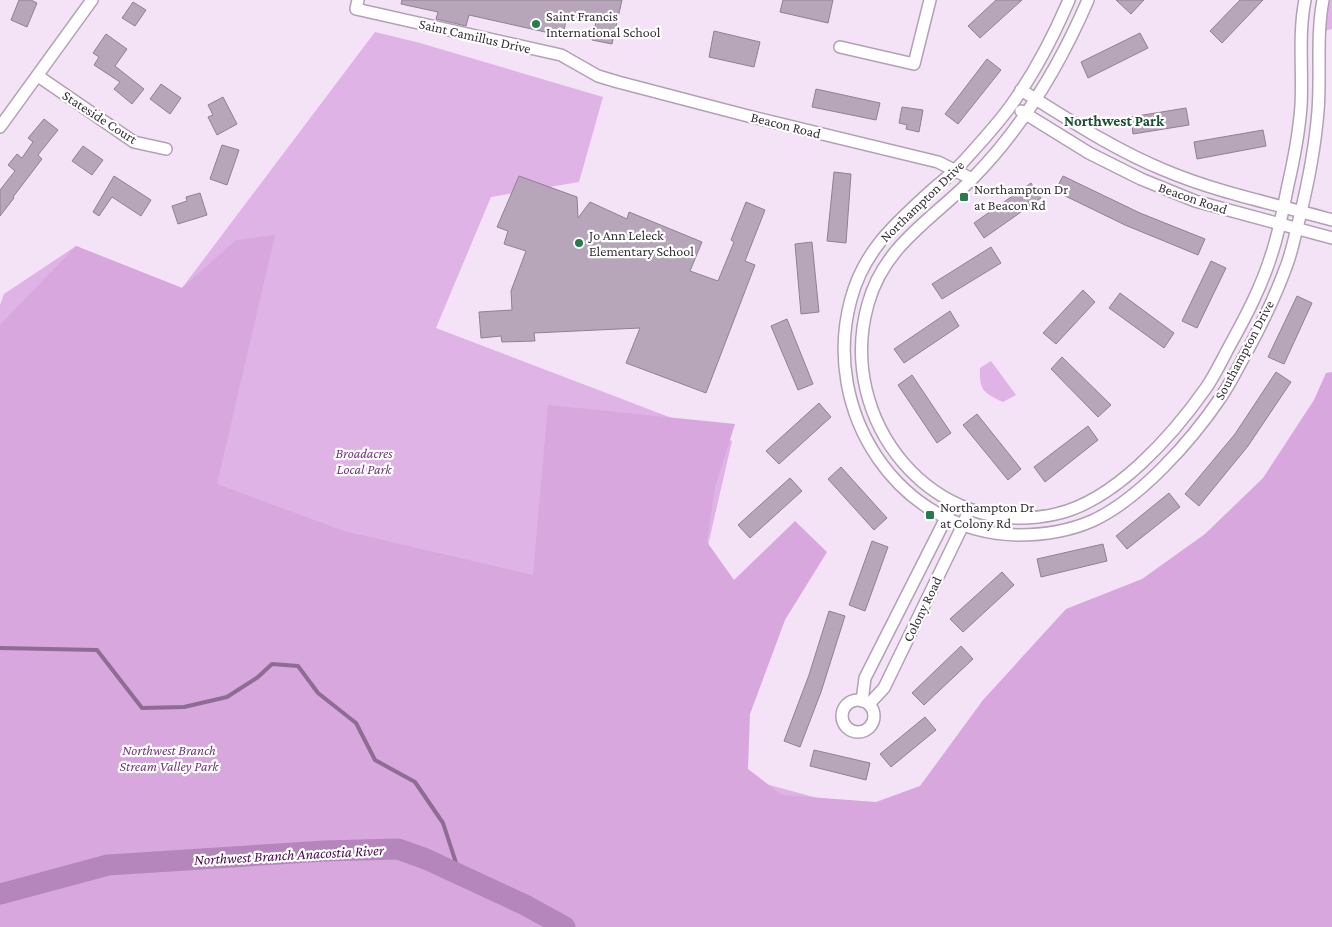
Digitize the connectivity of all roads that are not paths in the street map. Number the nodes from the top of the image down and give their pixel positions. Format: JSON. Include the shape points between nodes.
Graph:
{"nodes":[{"id":1,"x":92,"y":0,"type":"edge"},
{"id":2,"x":358,"y":0,"type":"edge"},
{"id":3,"x":930,"y":0,"type":"edge"},
{"id":4,"x":1069,"y":0,"type":"edge"},
{"id":5,"x":1088,"y":0,"type":"edge"},
{"id":6,"x":1304,"y":0,"type":"edge"},
{"id":7,"x":1323,"y":0,"type":"edge"},
{"id":8,"x":840,"y":47,"type":"dead end"},
{"id":9,"x":38,"y":76,"type":"junction"},
{"id":10,"x":598,"y":76,"type":"joint"},
{"id":11,"x":1021,"y":90,"type":"junction"},
{"id":12,"x":1036,"y":100,"type":"junction"},
{"id":13,"x":1012,"y":104,"type":"junction"},
{"id":14,"x":1026,"y":115,"type":"junction"},
{"id":15,"x":0,"y":127,"type":"edge"},
{"id":16,"x":166,"y":149,"type":"dead end"},
{"id":17,"x":955,"y":170,"type":"junction"},
{"id":18,"x":972,"y":179,"type":"junction"},
{"id":19,"x":1284,"y":208,"type":"junction"},
{"id":20,"x":1301,"y":212,"type":"junction"},
{"id":21,"x":1332,"y":220,"type":"edge"},
{"id":22,"x":1280,"y":224,"type":"junction"},
{"id":23,"x":1297,"y":228,"type":"junction"},
{"id":24,"x":1332,"y":238,"type":"edge"},
{"id":25,"x":866,"y":390,"type":"junction"},
{"id":26,"x":848,"y":394,"type":"junction"},
{"id":27,"x":953,"y":501,"type":"junction"},
{"id":28,"x":969,"y":509,"type":"junction"},
{"id":29,"x":946,"y":518,"type":"junction"},
{"id":30,"x":963,"y":525,"type":"junction"}],
"edges":[{"from":1,"to":9,"type":"street"},
{"from":2,"to":10,"type":"street","name":"Saint Camillus Drive","via":[[356,9],[561,55]]},
{"from":3,"to":8,"type":"street","via":[[914,64]]},
{"from":4,"to":11,"type":"street","name":"Northampton Drive"},
{"from":5,"to":12,"type":"street","name":"Northampton Drive"},
{"from":6,"to":19,"type":"street","name":"Southampton Drive","via":[[1301,16],[1301,107]]},
{"from":7,"to":20,"type":"street","name":"Southampton Drive","via":[[1319,18],[1318,108],[1313,157]]},
{"from":9,"to":15,"type":"street"},
{"from":9,"to":16,"type":"street","name":"Stateside Court","via":[[134,142]]},
{"from":10,"to":17,"type":"street","name":"Beacon Road","via":[[938,162]]},
{"from":11,"to":12,"type":"street","name":"Beacon Road"},
{"from":11,"to":13,"type":"street","name":"Northampton Drive"},
{"from":12,"to":14,"type":"street","name":"Northampton Drive"},
{"from":12,"to":19,"type":"street","name":"Beacon Road","via":[[1098,139],[1163,170]]},
{"from":13,"to":14,"type":"street","name":"Beacon Road"},
{"from":13,"to":17,"type":"street","name":"Northampton Drive"},
{"from":14,"to":18,"type":"street","name":"Northampton Drive"},
{"from":14,"to":22,"type":"street","name":"Beacon Road","via":[[1140,179],[1196,201]]},
{"from":17,"to":18,"type":"street","name":"Beacon Road"},
{"from":17,"to":26,"type":"street","name":"Northampton Drive","via":[[889,231],[873,249],[859,275],[844,328]]},
{"from":18,"to":25,"type":"street","name":"Northampton Drive","via":[[902,243],[875,283],[862,330]]},
{"from":19,"to":20,"type":"street","name":"Beacon Road"},
{"from":19,"to":22,"type":"street","name":"Southampton Drive"},
{"from":20,"to":21,"type":"street","name":"Beacon Road"},
{"from":20,"to":23,"type":"street","name":"Southampton Drive"},
{"from":22,"to":23,"type":"street","name":"Beacon Road"},
{"from":22,"to":28,"type":"street","name":"Southampton Drive","via":[[1270,258],[1244,320],[1207,386],[1167,437],[1113,488],[1085,504],[1056,514],[999,516]]},
{"from":23,"to":24,"type":"street","name":"Beacon Road"},
{"from":23,"to":30,"type":"street","name":"Southampton Drive","via":[[1287,264],[1260,328],[1222,396],[1180,449],[1124,502],[1092,520],[1060,531],[1031,535],[997,534]]},
{"from":25,"to":26,"type":"street"},
{"from":25,"to":27,"type":"street","name":"Northampton Drive","via":[[880,430],[894,452],[921,480]]},
{"from":26,"to":29,"type":"street","name":"Northampton Drive","via":[[864,439],[880,463],[910,494]]},
{"from":27,"to":28,"type":"street","name":"Northampton Drive"},
{"from":27,"to":29,"type":"street","name":"Colony Road"},
{"from":28,"to":30,"type":"street","name":"Colony Road"},
{"from":29,"to":30,"type":"street","name":"Northampton Drive"},
{"from":29,"to":30,"type":"street","name":"Colony Road","via":[[865,678],[865,702],[884,688]]}]}
